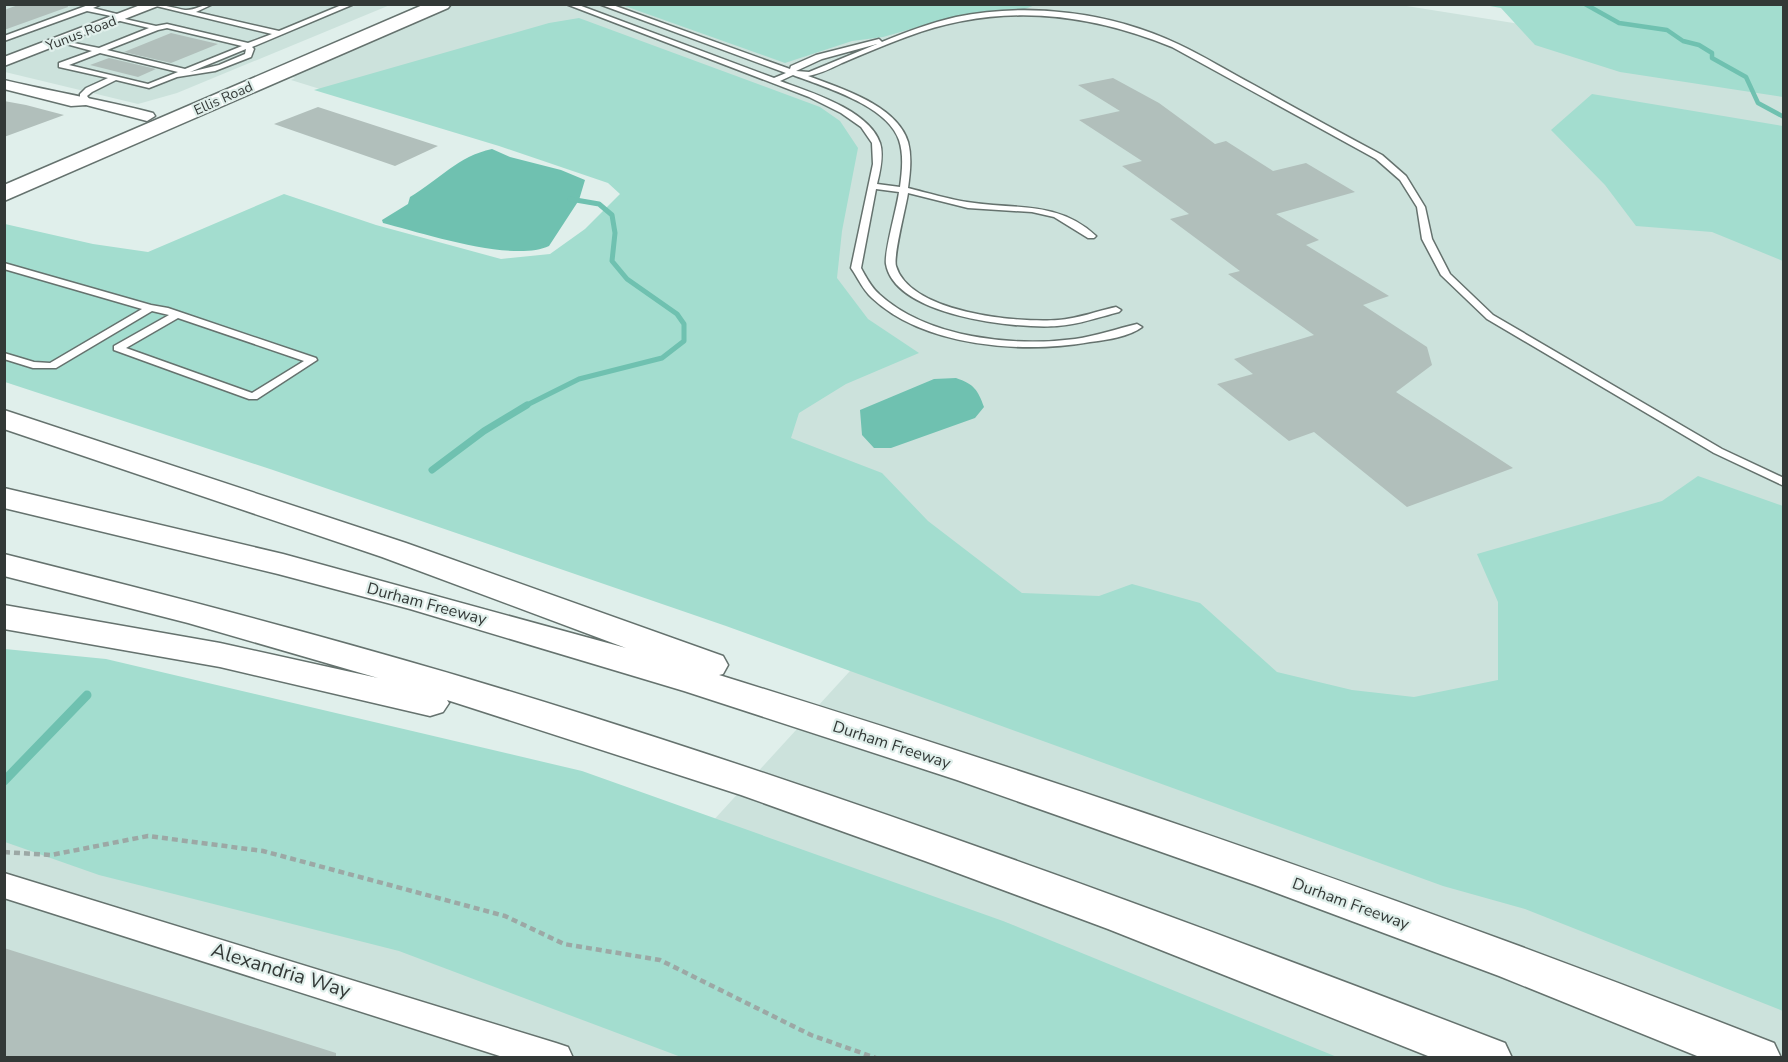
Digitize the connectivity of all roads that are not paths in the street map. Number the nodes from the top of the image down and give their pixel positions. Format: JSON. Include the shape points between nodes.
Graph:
{"nodes":[{"id":1,"x":99,"y":4,"type":"edge"},
{"id":2,"x":210,"y":4,"type":"edge"},
{"id":3,"x":351,"y":4,"type":"edge"},
{"id":4,"x":411,"y":4,"type":"edge"},
{"id":5,"x":442,"y":4,"type":"edge"},
{"id":6,"x":569,"y":4,"type":"edge"},
{"id":7,"x":602,"y":4,"type":"edge"},
{"id":8,"x":156,"y":5,"type":"edge"},
{"id":9,"x":86,"y":9,"type":"junction"},
{"id":10,"x":189,"y":13,"type":"junction"},
{"id":11,"x":632,"y":15,"type":"junction"},
{"id":12,"x":121,"y":18,"type":"junction"},
{"id":13,"x":616,"y":21,"type":"junction"},
{"id":14,"x":156,"y":28,"type":"junction"},
{"id":15,"x":280,"y":33,"type":"junction"},
{"id":16,"x":899,"y":38,"type":"junction"},
{"id":17,"x":4,"y":39,"type":"edge"},
{"id":18,"x":61,"y":41,"type":"junction"},
{"id":19,"x":247,"y":45,"type":"junction"},
{"id":20,"x":99,"y":50,"type":"junction"},
{"id":21,"x":107,"y":58,"type":"dead end"},
{"id":22,"x":118,"y":58,"type":"junction"},
{"id":23,"x":4,"y":62,"type":"edge"},
{"id":24,"x":185,"y":71,"type":"junction"},
{"id":25,"x":792,"y":73,"type":"junction"},
{"id":26,"x":115,"y":74,"type":"junction"},
{"id":27,"x":175,"y":75,"type":"junction"},
{"id":28,"x":127,"y":77,"type":"junction"},
{"id":29,"x":138,"y":77,"type":"dead end"},
{"id":30,"x":773,"y":81,"type":"junction"},
{"id":31,"x":4,"y":84,"type":"edge"},
{"id":32,"x":78,"y":101,"type":"junction"},
{"id":33,"x":146,"y":122,"type":"junction"},
{"id":34,"x":4,"y":178,"type":"edge"},
{"id":35,"x":872,"y":186,"type":"junction"},
{"id":36,"x":904,"y":190,"type":"junction"},
{"id":37,"x":4,"y":194,"type":"edge"},
{"id":38,"x":1091,"y":236,"type":"dead end"},
{"id":39,"x":4,"y":266,"type":"edge"},
{"id":40,"x":150,"y":308,"type":"junction"},
{"id":41,"x":1116,"y":310,"type":"dead end"},
{"id":42,"x":178,"y":314,"type":"junction"},
{"id":43,"x":1137,"y":327,"type":"dead end"},
{"id":44,"x":4,"y":356,"type":"edge"},
{"id":45,"x":4,"y":419,"type":"edge"},
{"id":46,"x":1784,"y":483,"type":"edge"},
{"id":47,"x":4,"y":498,"type":"edge"},
{"id":48,"x":4,"y":565,"type":"edge"},
{"id":49,"x":4,"y":617,"type":"edge"},
{"id":50,"x":717,"y":772,"type":"junction"},
{"id":51,"x":1198,"y":847,"type":"junction"},
{"id":52,"x":4,"y":885,"type":"edge"},
{"id":53,"x":556,"y":1058,"type":"edge"},
{"id":54,"x":1488,"y":1058,"type":"edge"},
{"id":55,"x":1757,"y":1058,"type":"edge"}],
"edges":[{"from":1,"to":9,"type":"lane"},
{"from":2,"to":10,"type":"lane"},
{"from":3,"to":15,"type":"lane"},
{"from":4,"to":33,"type":"main road","name":"Ellis Road","via":[[258,69],[256,75],[174,115]]},
{"from":5,"to":33,"type":"main road","name":"Ellis Road"},
{"from":6,"to":13,"type":"lane"},
{"from":7,"to":11,"type":"lane"},
{"from":8,"to":10,"type":"lane"},
{"from":8,"to":12,"type":"street","name":"Yunus Road"},
{"from":9,"to":12,"type":"lane"},
{"from":9,"to":17,"type":"lane"},
{"from":10,"to":15,"type":"lane"},
{"from":11,"to":13,"type":"lane"},
{"from":11,"to":25,"type":"lane"},
{"from":12,"to":14,"type":"lane"},
{"from":12,"to":18,"type":"street","name":"Yunus Road"},
{"from":13,"to":30,"type":"lane"},
{"from":14,"to":19,"type":"lane","via":[[167,26]]},
{"from":14,"to":20,"type":"lane"},
{"from":15,"to":19,"type":"lane"},
{"from":16,"to":25,"type":"lane","via":[[810,74]]},
{"from":16,"to":25,"type":"lane","via":[[819,57],[794,68]]},
{"from":16,"to":46,"type":"lane","via":[[952,21],[1046,14],[1112,22],[1175,45],[1379,157],[1403,178],[1421,207],[1427,239],[1446,275],[1490,317],[1718,451]]},
{"from":18,"to":20,"type":"lane"},
{"from":18,"to":23,"type":"street","name":"Yunus Road"},
{"from":19,"to":24,"type":"lane"},
{"from":19,"to":27,"type":"lane","via":[[248,55],[222,67],[201,74]]},
{"from":20,"to":22,"type":"lane"},
{"from":20,"to":26,"type":"lane","via":[[62,65]]},
{"from":21,"to":22,"type":"lane"},
{"from":22,"to":24,"type":"lane"},
{"from":24,"to":27,"type":"lane"},
{"from":25,"to":30,"type":"lane"},
{"from":25,"to":36,"type":"lane","via":[[869,103],[896,124],[906,150]]},
{"from":26,"to":28,"type":"lane"},
{"from":26,"to":32,"type":"lane"},
{"from":27,"to":28,"type":"lane","via":[[149,86]]},
{"from":28,"to":29,"type":"lane"},
{"from":30,"to":35,"type":"lane","via":[[844,111],[864,125],[876,142]]},
{"from":31,"to":32,"type":"street"},
{"from":32,"to":33,"type":"street","via":[[69,106]]},
{"from":33,"to":34,"type":"main road","name":"Ellis Road"},
{"from":33,"to":37,"type":"main road"},
{"from":35,"to":36,"type":"lane"},
{"from":35,"to":43,"type":"lane","via":[[856,268],[876,297],[909,318],[947,335],[1009,344],[1074,341]]},
{"from":36,"to":38,"type":"lane","via":[[968,205],[1057,215]]},
{"from":36,"to":41,"type":"lane","via":[[891,265],[904,286],[928,301],[964,315],[1012,323],[1059,323]]},
{"from":39,"to":40,"type":"lane"},
{"from":40,"to":42,"type":"lane"},
{"from":40,"to":44,"type":"lane","via":[[51,366]]},
{"from":42,"to":42,"type":"lane","via":[[245,337],[312,360],[253,397],[118,348]]},
{"from":45,"to":51,"type":"main road","via":[[595,621]]},
{"from":47,"to":51,"type":"main road","name":"Durham Freeway","via":[[284,564],[518,628],[882,740]]},
{"from":48,"to":50,"type":"main road","via":[[343,655]]},
{"from":49,"to":50,"type":"main road","via":[[220,655]]},
{"from":50,"to":54,"type":"main road","via":[[1011,874]]},
{"from":51,"to":55,"type":"main road","name":"Durham Freeway","via":[[1538,972]]},
{"from":52,"to":53,"type":"street","name":"Alexandria Way"}]}
